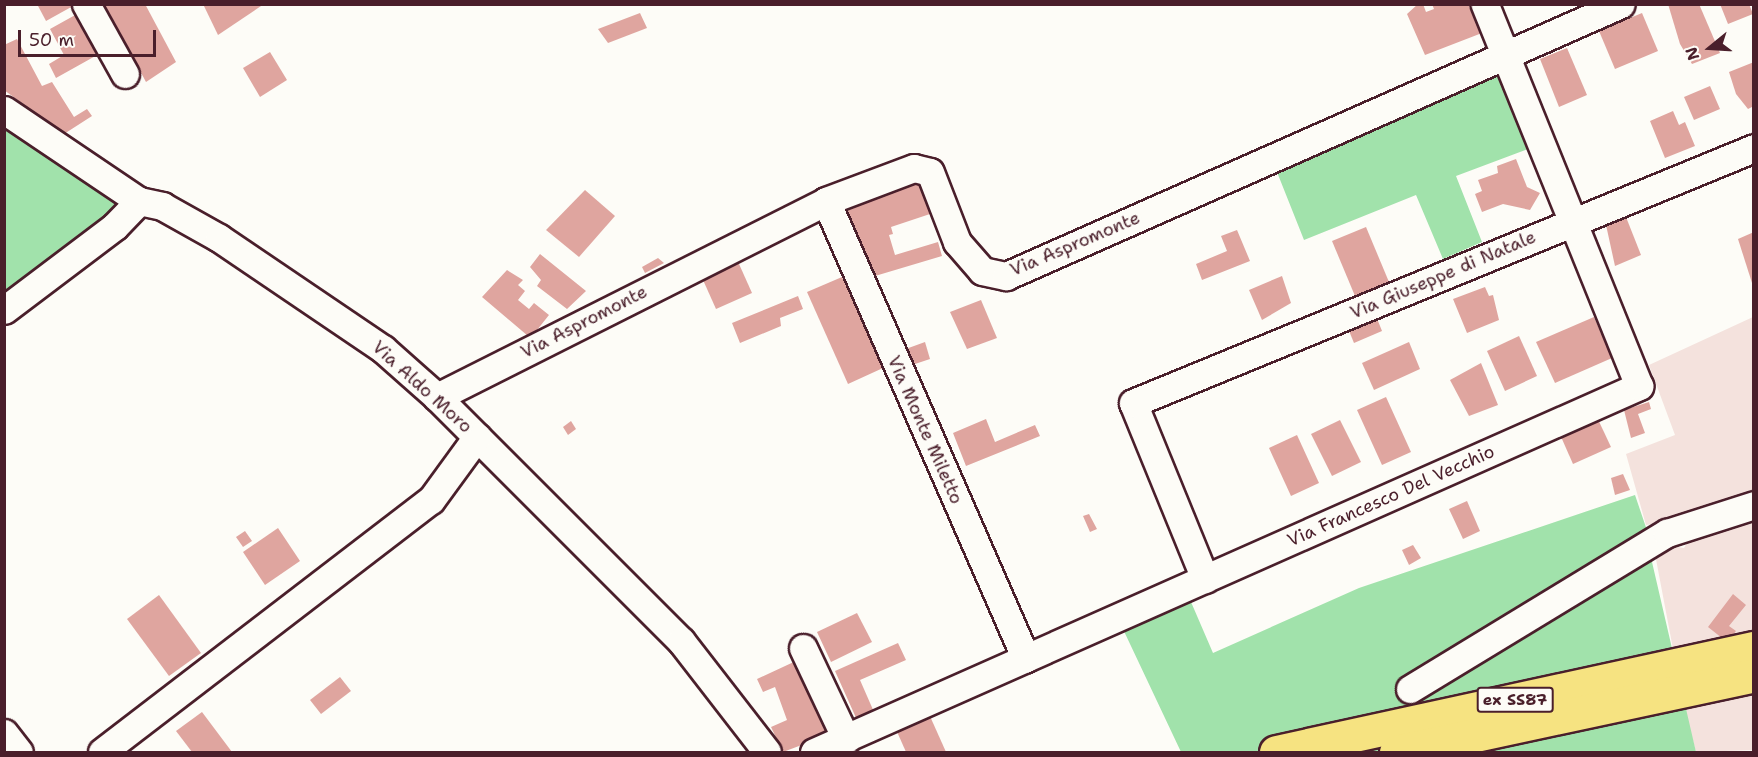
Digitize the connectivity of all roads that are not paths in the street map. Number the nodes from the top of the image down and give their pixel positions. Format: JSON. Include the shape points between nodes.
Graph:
{"nodes":[{"id":1,"x":86,"y":4,"type":"edge"},
{"id":2,"x":1485,"y":4,"type":"edge"},
{"id":3,"x":1621,"y":4,"type":"edge"},
{"id":4,"x":1506,"y":54,"type":"junction"},
{"id":5,"x":125,"y":74,"type":"dead end"},
{"id":6,"x":4,"y":110,"type":"edge"},
{"id":7,"x":1754,"y":148,"type":"edge"},
{"id":8,"x":139,"y":201,"type":"junction"},
{"id":9,"x":826,"y":201,"type":"junction"},
{"id":10,"x":1573,"y":220,"type":"junction"},
{"id":11,"x":4,"y":310,"type":"edge"},
{"id":12,"x":437,"y":397,"type":"junction"},
{"id":13,"x":477,"y":437,"type":"junction"},
{"id":14,"x":1754,"y":505,"type":"edge"},
{"id":15,"x":1205,"y":579,"type":"junction"},
{"id":16,"x":803,"y":648,"type":"dead end"},
{"id":17,"x":1754,"y":648,"type":"edge"},
{"id":18,"x":1026,"y":658,"type":"junction"},
{"id":19,"x":1754,"y":675,"type":"edge"},
{"id":20,"x":1410,"y":689,"type":"dead end"},
{"id":21,"x":4,"y":733,"type":"edge"},
{"id":22,"x":846,"y":739,"type":"junction"},
{"id":23,"x":19,"y":753,"type":"edge"},
{"id":24,"x":102,"y":753,"type":"edge"},
{"id":25,"x":767,"y":753,"type":"edge"},
{"id":26,"x":814,"y":753,"type":"edge"},
{"id":27,"x":1276,"y":753,"type":"edge"},
{"id":28,"x":1396,"y":753,"type":"edge"}],
"edges":[{"from":1,"to":5,"type":"street"},
{"from":2,"to":4,"type":"street","name":"Via Francesco Del Vecchio"},
{"from":3,"to":4,"type":"street"},
{"from":4,"to":9,"type":"street","name":"Via Aspromonte","via":[[1006,276],[982,271],[957,242],[930,172],[914,168]]},
{"from":4,"to":10,"type":"street","name":"Via Francesco Del Vecchio"},
{"from":6,"to":8,"type":"street","name":"Via Aldo Moro"},
{"from":7,"to":10,"type":"street","name":"Via Giuseppe di Natale"},
{"from":8,"to":11,"type":"street","via":[[115,226]]},
{"from":8,"to":12,"type":"street","name":"Via Aldo Moro","via":[[162,206],[219,238],[383,349]]},
{"from":9,"to":12,"type":"street","name":"Via Aspromonte"},
{"from":9,"to":18,"type":"street","name":"Via Monte Miletto"},
{"from":10,"to":15,"type":"street","name":"Via Francesco Del Vecchio","via":[[1640,386]]},
{"from":10,"to":15,"type":"street","name":"Via Giuseppe di Natale","via":[[1133,404]]},
{"from":12,"to":13,"type":"street","name":"Via Aldo Moro"},
{"from":13,"to":24,"type":"street","via":[[431,500]]},
{"from":13,"to":25,"type":"street","name":"Via Aldo Moro","via":[[681,641]]},
{"from":14,"to":20,"type":"street","via":[[1667,533]]},
{"from":15,"to":18,"type":"street","name":"Via Francesco Del Vecchio"},
{"from":16,"to":22,"type":"street"},
{"from":17,"to":27,"type":"highway","number":"ex SS87"},
{"from":18,"to":22,"type":"street","name":"Via Francesco Del Vecchio"},
{"from":19,"to":28,"type":"highway","number":"ex SS87"},
{"from":21,"to":23,"type":"street"},
{"from":22,"to":26,"type":"street","name":"Via Francesco Del Vecchio"}]}
